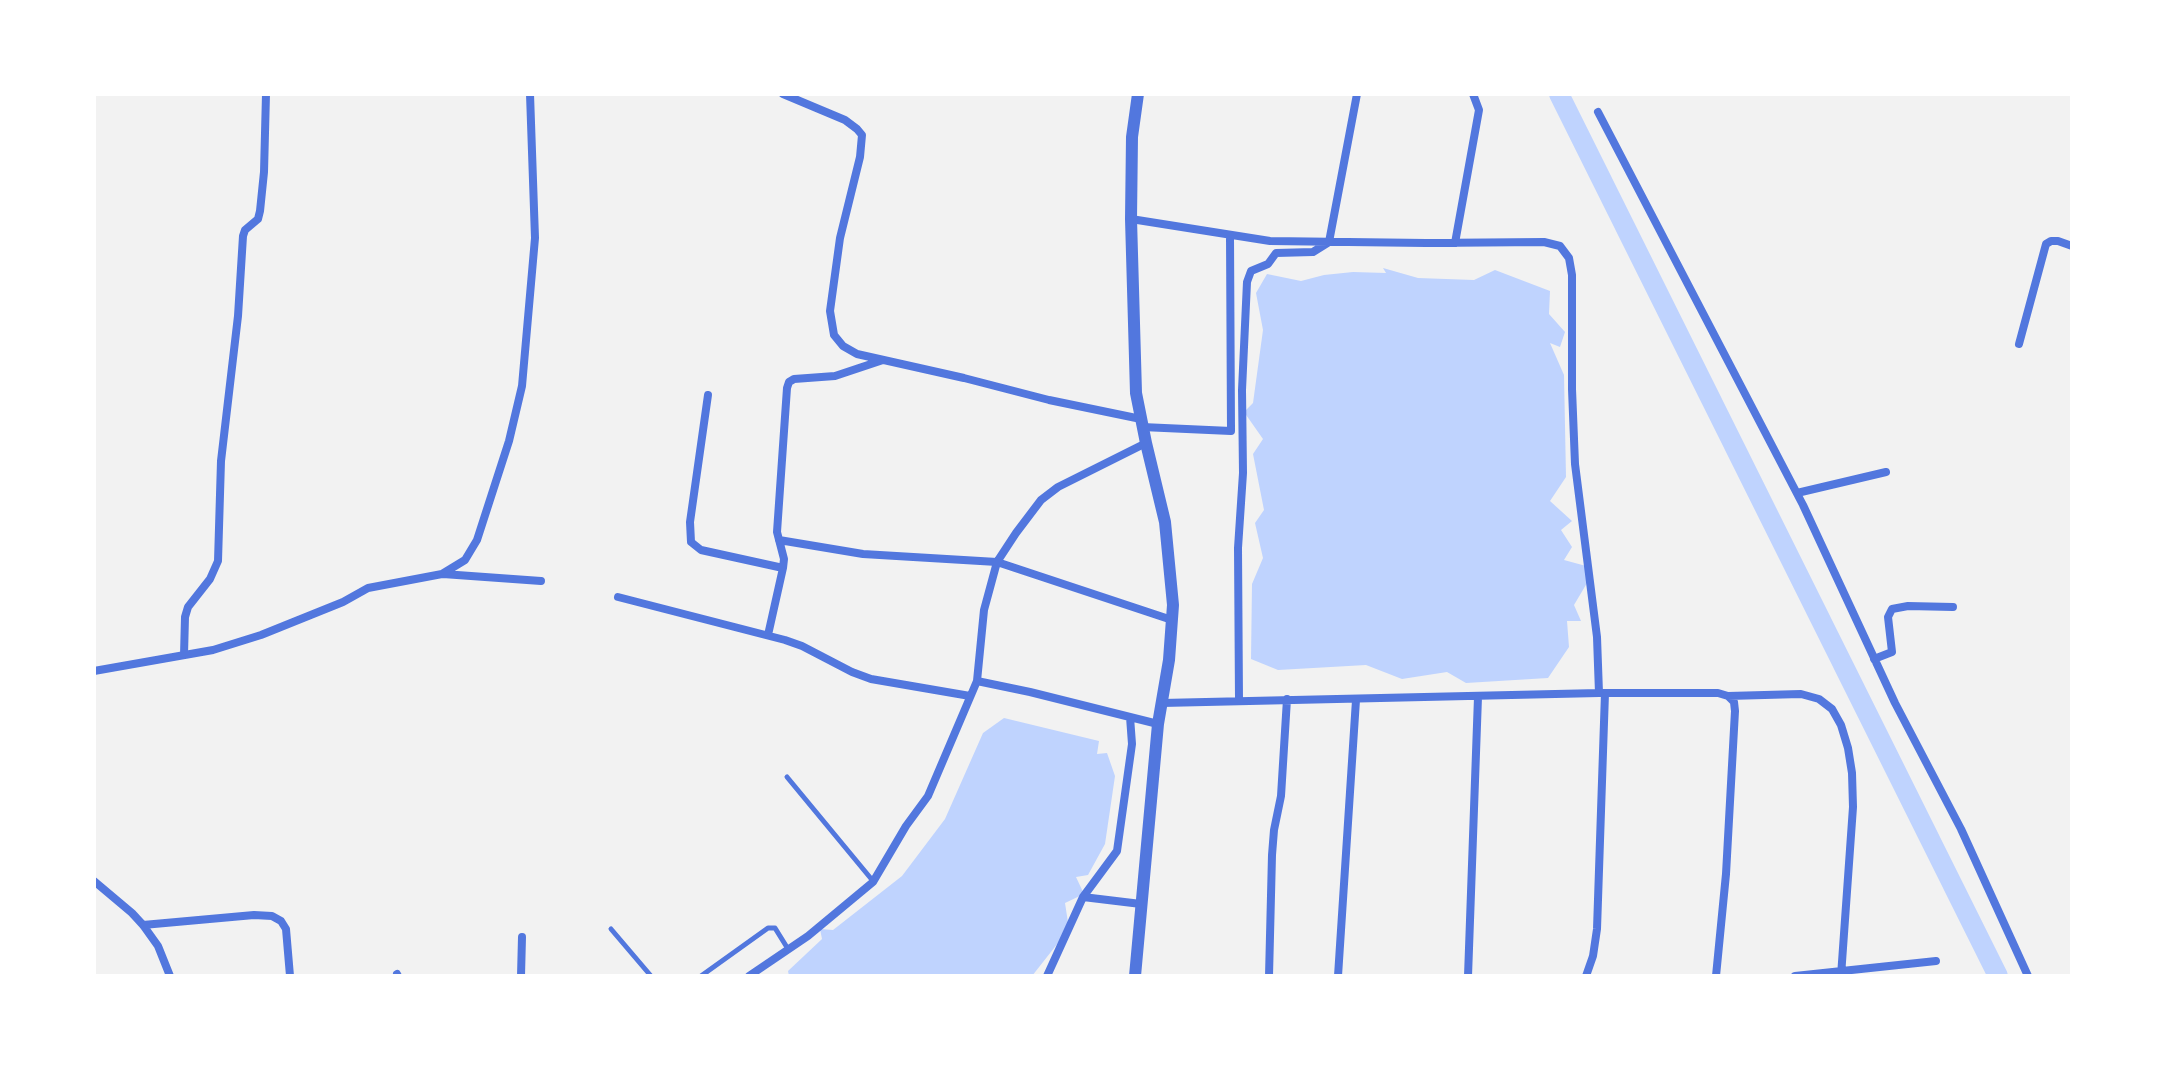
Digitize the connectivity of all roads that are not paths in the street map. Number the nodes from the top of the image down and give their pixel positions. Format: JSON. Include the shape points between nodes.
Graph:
{"nodes":[{"id":1,"x":266,"y":94,"type":"edge"},
{"id":2,"x":530,"y":94,"type":"edge"},
{"id":3,"x":783,"y":94,"type":"edge"},
{"id":4,"x":1138,"y":94,"type":"edge"},
{"id":5,"x":1357,"y":94,"type":"edge"},
{"id":6,"x":1473,"y":94,"type":"edge"},
{"id":7,"x":1598,"y":112,"type":"dead end"},
{"id":8,"x":1131,"y":219,"type":"junction"},
{"id":9,"x":1230,"y":236,"type":"junction"},
{"id":10,"x":1329,"y":242,"type":"junction"},
{"id":11,"x":1455,"y":243,"type":"junction"},
{"id":12,"x":2072,"y":246,"type":"edge"},
{"id":13,"x":2019,"y":344,"type":"dead end"},
{"id":14,"x":883,"y":360,"type":"junction"},
{"id":15,"x":708,"y":395,"type":"dead end"},
{"id":16,"x":1141,"y":423,"type":"junction"},
{"id":17,"x":1146,"y":443,"type":"junction"},
{"id":18,"x":1886,"y":472,"type":"dead end"},
{"id":19,"x":1797,"y":493,"type":"junction"},
{"id":20,"x":779,"y":540,"type":"junction"},
{"id":21,"x":997,"y":562,"type":"junction"},
{"id":22,"x":783,"y":568,"type":"junction"},
{"id":23,"x":442,"y":574,"type":"junction"},
{"id":24,"x":541,"y":581,"type":"dead end"},
{"id":25,"x":618,"y":597,"type":"dead end"},
{"id":26,"x":1953,"y":607,"type":"dead end"},
{"id":27,"x":1172,"y":620,"type":"junction"},
{"id":28,"x":768,"y":635,"type":"junction"},
{"id":29,"x":184,"y":655,"type":"junction"},
{"id":30,"x":1874,"y":659,"type":"junction"},
{"id":31,"x":94,"y":671,"type":"edge"},
{"id":32,"x":977,"y":681,"type":"junction"},
{"id":33,"x":1602,"y":693,"type":"junction"},
{"id":34,"x":970,"y":696,"type":"junction"},
{"id":35,"x":1728,"y":696,"type":"junction"},
{"id":36,"x":1478,"y":697,"type":"junction"},
{"id":37,"x":1287,"y":699,"type":"junction"},
{"id":38,"x":1239,"y":700,"type":"junction"},
{"id":39,"x":1356,"y":700,"type":"junction"},
{"id":40,"x":1162,"y":703,"type":"junction"},
{"id":41,"x":1130,"y":717,"type":"junction"},
{"id":42,"x":1158,"y":724,"type":"junction"},
{"id":43,"x":787,"y":777,"type":"dead end"},
{"id":44,"x":94,"y":881,"type":"edge"},
{"id":45,"x":873,"y":882,"type":"junction"},
{"id":46,"x":1083,"y":897,"type":"junction"},
{"id":47,"x":1141,"y":904,"type":"junction"},
{"id":48,"x":143,"y":925,"type":"junction"},
{"id":49,"x":611,"y":929,"type":"dead end"},
{"id":50,"x":522,"y":937,"type":"dead end"},
{"id":51,"x":788,"y":949,"type":"junction"},
{"id":52,"x":1936,"y":961,"type":"dead end"},
{"id":53,"x":763,"y":966,"type":"junction"},
{"id":54,"x":1841,"y":974,"type":"edge"},
{"id":55,"x":170,"y":976,"type":"edge"},
{"id":56,"x":290,"y":976,"type":"edge"},
{"id":57,"x":521,"y":976,"type":"edge"},
{"id":58,"x":651,"y":976,"type":"edge"},
{"id":59,"x":701,"y":976,"type":"edge"},
{"id":60,"x":749,"y":976,"type":"edge"},
{"id":61,"x":769,"y":976,"type":"edge"},
{"id":62,"x":1047,"y":976,"type":"edge"},
{"id":63,"x":1135,"y":976,"type":"edge"},
{"id":64,"x":1269,"y":976,"type":"edge"},
{"id":65,"x":1338,"y":976,"type":"edge"},
{"id":66,"x":1468,"y":976,"type":"edge"},
{"id":67,"x":1586,"y":976,"type":"edge"},
{"id":68,"x":1716,"y":976,"type":"edge"},
{"id":69,"x":1795,"y":976,"type":"edge"},
{"id":70,"x":2028,"y":976,"type":"edge"}],
"edges":[{"from":1,"to":29,"type":"street","via":[[260,211],[243,236],[221,461],[218,561],[188,607]]},
{"from":2,"to":23,"type":"street","via":[[535,238],[522,386],[477,540],[465,560]]},
{"from":3,"to":14,"type":"street","via":[[845,120],[862,135],[830,311],[834,335],[843,346]]},
{"from":4,"to":8,"type":"street"},
{"from":5,"to":10,"type":"street"},
{"from":6,"to":11,"type":"street","via":[[1479,110]]},
{"from":7,"to":19,"type":"street"},
{"from":8,"to":9,"type":"street"},
{"from":8,"to":16,"type":"street"},
{"from":9,"to":10,"type":"street"},
{"from":9,"to":16,"type":"street","via":[[1231,431]]},
{"from":10,"to":11,"type":"street"},
{"from":10,"to":38,"type":"street","via":[[1313,252],[1276,253],[1268,264],[1251,271],[1247,282]]},
{"from":11,"to":33,"type":"street","via":[[1544,242],[1560,246],[1569,258],[1575,464]]},
{"from":12,"to":13,"type":"street","via":[[2046,244]]},
{"from":14,"to":16,"type":"street"},
{"from":14,"to":20,"type":"street","via":[[835,376],[789,382]]},
{"from":15,"to":22,"type":"street","via":[[691,542],[701,550]]},
{"from":16,"to":17,"type":"street"},
{"from":17,"to":21,"type":"street","via":[[1041,500]]},
{"from":17,"to":27,"type":"street","via":[[1165,522]]},
{"from":18,"to":19,"type":"street"},
{"from":19,"to":30,"type":"street"},
{"from":20,"to":21,"type":"street","via":[[863,554]]},
{"from":20,"to":22,"type":"street"},
{"from":21,"to":27,"type":"street"},
{"from":21,"to":32,"type":"street","via":[[984,610]]},
{"from":22,"to":28,"type":"street"},
{"from":23,"to":24,"type":"street"},
{"from":23,"to":29,"type":"street","via":[[368,588],[261,635]]},
{"from":25,"to":28,"type":"street"},
{"from":26,"to":30,"type":"street","via":[[1892,609],[1892,652]]},
{"from":27,"to":40,"type":"street"},
{"from":28,"to":34,"type":"street","via":[[871,679]]},
{"from":29,"to":31,"type":"street"},
{"from":30,"to":70,"type":"street"},
{"from":32,"to":34,"type":"street"},
{"from":32,"to":41,"type":"street"},
{"from":33,"to":35,"type":"street"},
{"from":33,"to":36,"type":"street"},
{"from":33,"to":67,"type":"street","via":[[1597,929]]},
{"from":34,"to":45,"type":"street","via":[[928,796]]},
{"from":35,"to":54,"type":"street","via":[[1801,694],[1832,709],[1841,725],[1853,807]]},
{"from":35,"to":68,"type":"street","via":[[1734,702],[1735,726]]},
{"from":36,"to":39,"type":"street"},
{"from":36,"to":66,"type":"street"},
{"from":37,"to":38,"type":"street"},
{"from":37,"to":39,"type":"street"},
{"from":37,"to":64,"type":"street","via":[[1272,855]]},
{"from":38,"to":40,"type":"street"},
{"from":39,"to":65,"type":"street"},
{"from":40,"to":42,"type":"street"},
{"from":41,"to":42,"type":"street"},
{"from":41,"to":46,"type":"street","via":[[1132,744],[1117,851]]},
{"from":42,"to":47,"type":"street"},
{"from":43,"to":45,"type":"lane"},
{"from":44,"to":48,"type":"street"},
{"from":45,"to":51,"type":"street"},
{"from":46,"to":47,"type":"street"},
{"from":46,"to":62,"type":"street"},
{"from":47,"to":63,"type":"street"},
{"from":48,"to":55,"type":"street"},
{"from":48,"to":56,"type":"street","via":[[272,916],[286,929]]},
{"from":49,"to":58,"type":"lane"},
{"from":50,"to":57,"type":"street"},
{"from":51,"to":53,"type":"street"},
{"from":51,"to":59,"type":"lane","via":[[775,928],[768,928]]},
{"from":52,"to":54,"type":"street"},
{"from":53,"to":60,"type":"street"},
{"from":53,"to":61,"type":"street"},
{"from":54,"to":69,"type":"street"}]}
